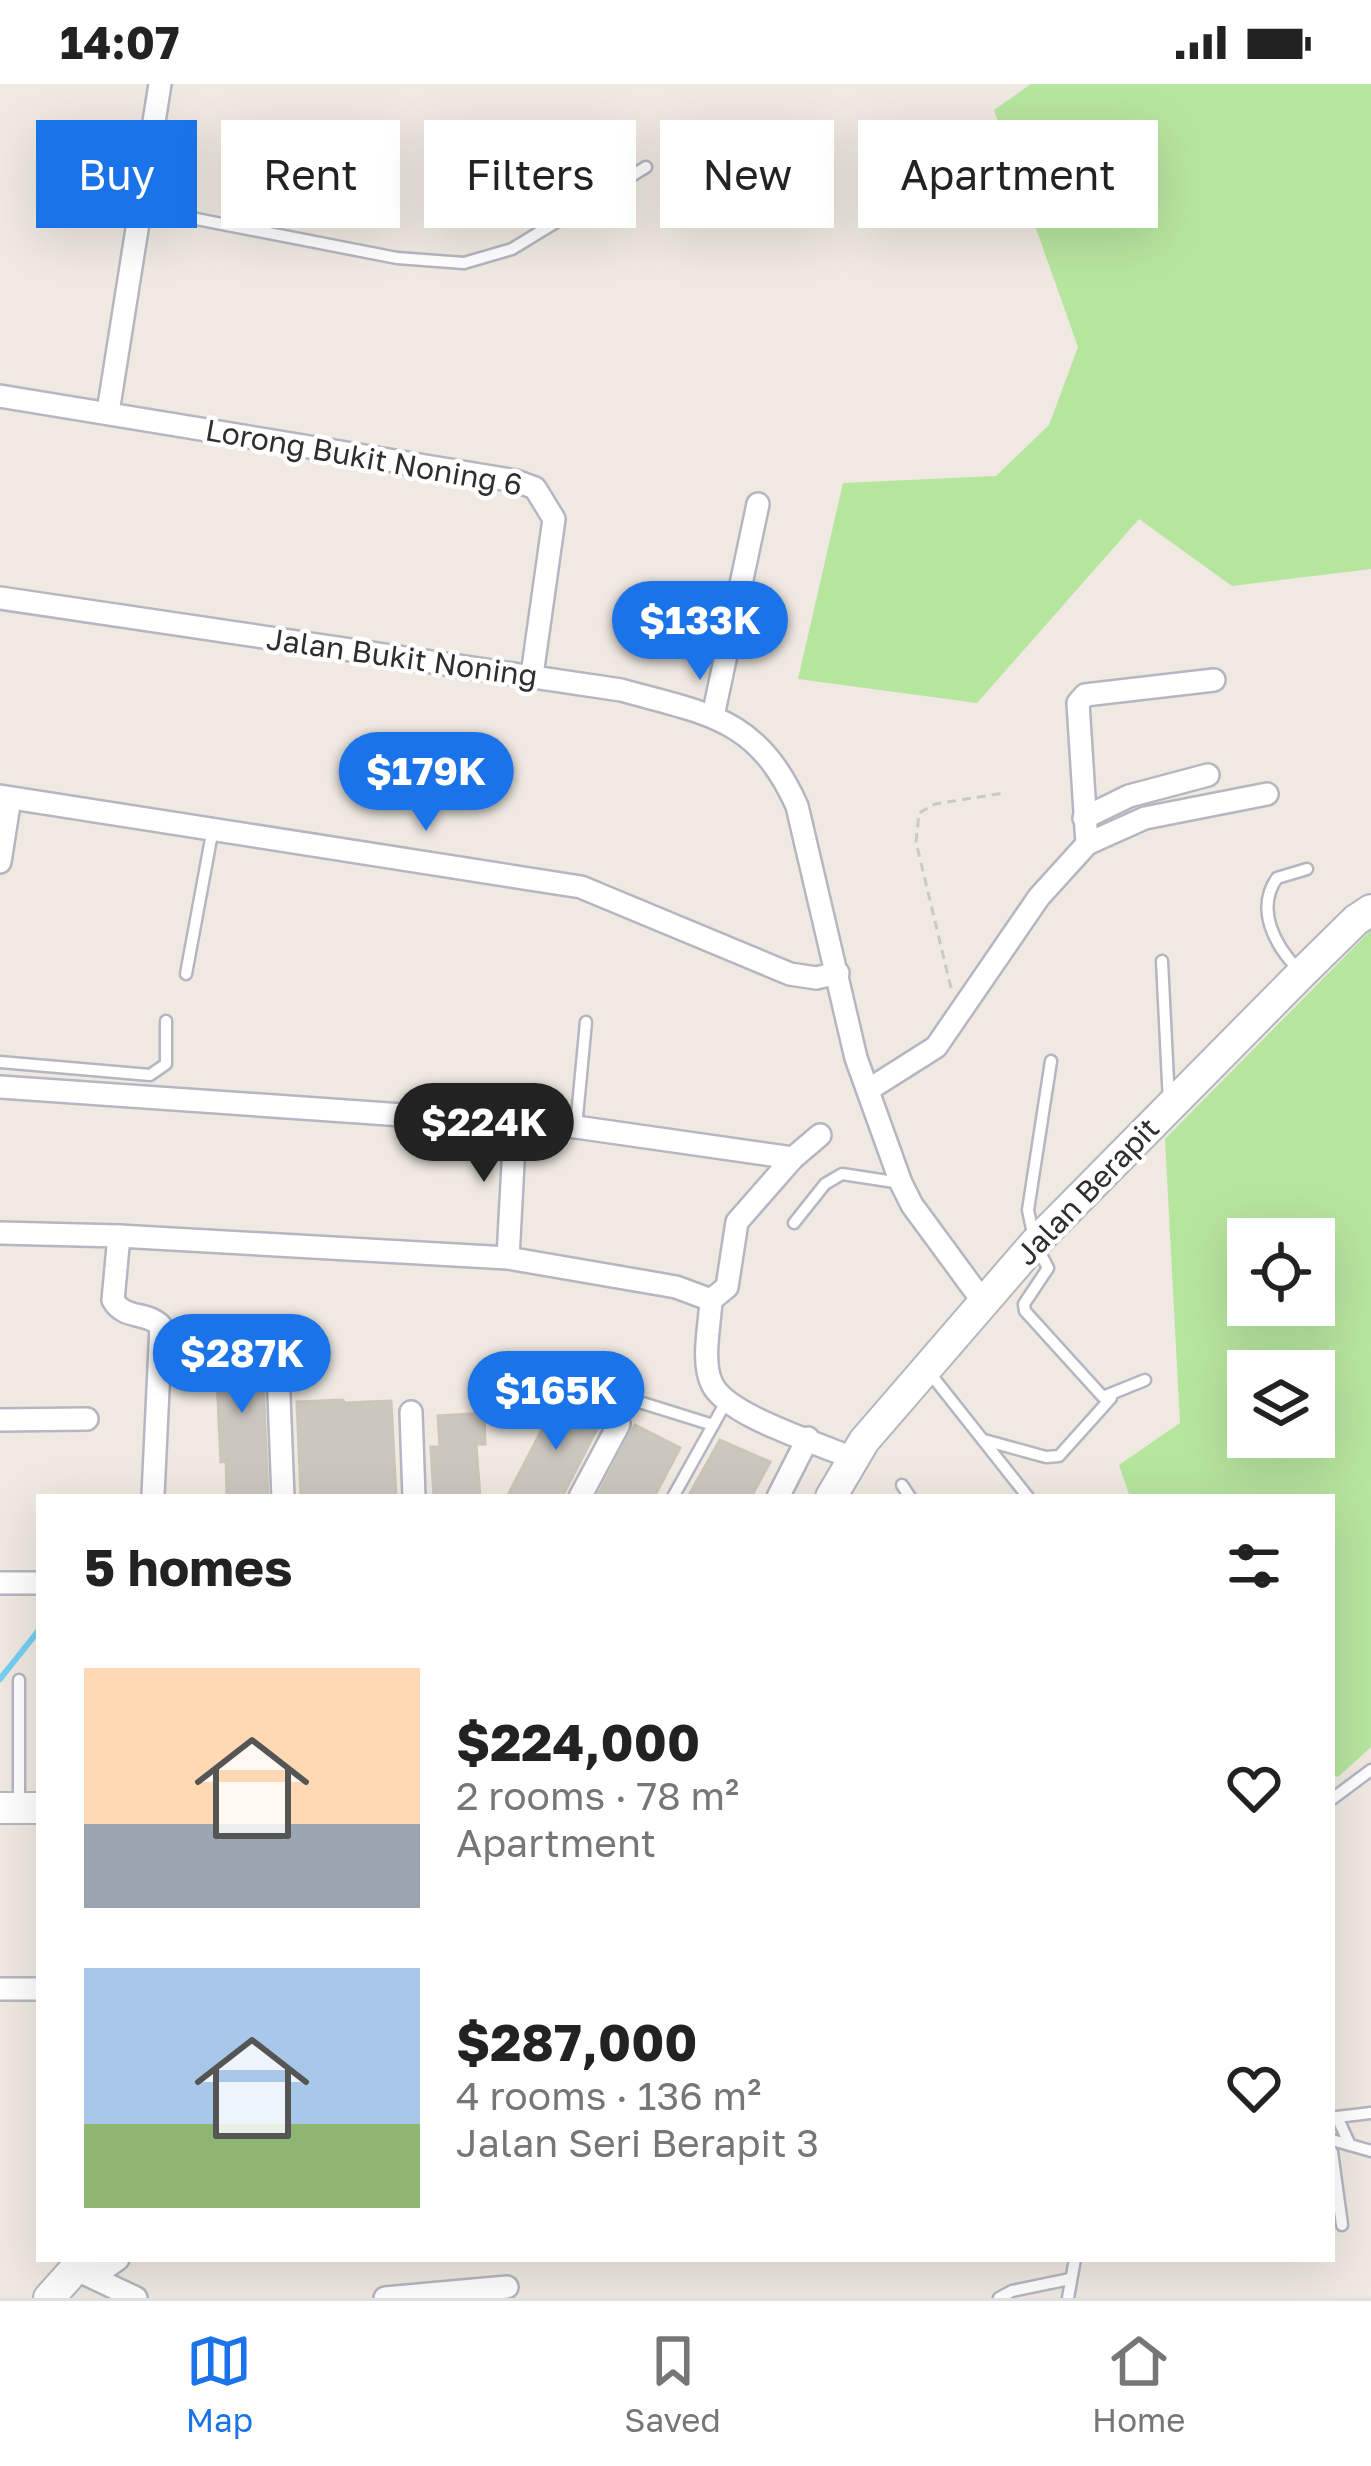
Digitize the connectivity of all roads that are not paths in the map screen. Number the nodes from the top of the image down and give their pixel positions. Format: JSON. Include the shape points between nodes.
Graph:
{"nodes":[{"id":1,"x":160,"y":84,"type":"edge"},
{"id":2,"x":154,"y":120,"type":"edge"},
{"id":3,"x":646,"y":167,"type":"dead end"},
{"id":4,"x":197,"y":219,"type":"edge"},
{"id":5,"x":137,"y":228,"type":"edge"},
{"id":6,"x":0,"y":396,"type":"edge"},
{"id":7,"x":108,"y":412,"type":"junction"},
{"id":8,"x":758,"y":504,"type":"dead end"},
{"id":9,"x":0,"y":598,"type":"edge"},
{"id":10,"x":532,"y":675,"type":"junction"},
{"id":11,"x":1214,"y":680,"type":"dead end"},
{"id":12,"x":713,"y":716,"type":"junction"},
{"id":13,"x":1208,"y":775,"type":"dead end"},
{"id":14,"x":1267,"y":794,"type":"dead end"},
{"id":15,"x":5,"y":797,"type":"edge"},
{"id":16,"x":1084,"y":818,"type":"junction"},
{"id":17,"x":213,"y":828,"type":"junction"},
{"id":18,"x":1087,"y":844,"type":"junction"},
{"id":19,"x":0,"y":862,"type":"edge"},
{"id":20,"x":1307,"y":869,"type":"dead end"},
{"id":21,"x":1371,"y":910,"type":"edge"},
{"id":22,"x":1162,"y":961,"type":"dead end"},
{"id":23,"x":838,"y":973,"type":"junction"},
{"id":24,"x":1302,"y":973,"type":"junction"},
{"id":25,"x":186,"y":974,"type":"dead end"},
{"id":26,"x":166,"y":1021,"type":"dead end"},
{"id":27,"x":586,"y":1022,"type":"dead end"},
{"id":28,"x":1051,"y":1061,"type":"dead end"},
{"id":29,"x":0,"y":1062,"type":"edge"},
{"id":30,"x":87,"y":1080,"type":"junction"},
{"id":31,"x":0,"y":1087,"type":"edge"},
{"id":32,"x":868,"y":1090,"type":"junction"},
{"id":33,"x":1169,"y":1105,"type":"junction"},
{"id":34,"x":521,"y":1122,"type":"junction"},
{"id":35,"x":576,"y":1126,"type":"junction"},
{"id":36,"x":820,"y":1135,"type":"dead end"},
{"id":37,"x":793,"y":1158,"type":"junction"},
{"id":38,"x":901,"y":1183,"type":"junction"},
{"id":39,"x":794,"y":1223,"type":"dead end"},
{"id":40,"x":0,"y":1233,"type":"edge"},
{"id":41,"x":119,"y":1236,"type":"junction"},
{"id":42,"x":1035,"y":1244,"type":"junction"},
{"id":43,"x":508,"y":1258,"type":"junction"},
{"id":44,"x":711,"y":1300,"type":"junction"},
{"id":45,"x":984,"y":1304,"type":"junction"},
{"id":46,"x":291,"y":1354,"type":"dead end"},
{"id":47,"x":505,"y":1360,"type":"dead end"},
{"id":48,"x":927,"y":1369,"type":"junction"},
{"id":49,"x":1145,"y":1380,"type":"dead end"},
{"id":50,"x":1111,"y":1397,"type":"junction"},
{"id":51,"x":727,"y":1400,"type":"junction"},
{"id":52,"x":410,"y":1412,"type":"dead end"},
{"id":53,"x":87,"y":1419,"type":"dead end"},
{"id":54,"x":0,"y":1420,"type":"edge"},
{"id":55,"x":620,"y":1424,"type":"dead end"},
{"id":56,"x":713,"y":1426,"type":"junction"},
{"id":57,"x":808,"y":1438,"type":"junction"},
{"id":58,"x":980,"y":1439,"type":"junction"},
{"id":59,"x":852,"y":1458,"type":"junction"},
{"id":60,"x":153,"y":1494,"type":"edge"},
{"id":61,"x":283,"y":1494,"type":"edge"},
{"id":62,"x":414,"y":1494,"type":"edge"},
{"id":63,"x":582,"y":1494,"type":"edge"},
{"id":64,"x":675,"y":1494,"type":"edge"},
{"id":65,"x":780,"y":1494,"type":"edge"},
{"id":66,"x":833,"y":1494,"type":"edge"},
{"id":67,"x":1026,"y":1494,"type":"edge"},
{"id":68,"x":36,"y":1582,"type":"edge"},
{"id":69,"x":0,"y":1583,"type":"edge"},
{"id":70,"x":19,"y":1680,"type":"dead end"},
{"id":71,"x":1371,"y":1770,"type":"edge"},
{"id":72,"x":1335,"y":1797,"type":"edge"},
{"id":73,"x":20,"y":1808,"type":"edge"},
{"id":74,"x":0,"y":1989,"type":"edge"},
{"id":75,"x":36,"y":1989,"type":"edge"},
{"id":76,"x":1335,"y":2111,"type":"edge"},
{"id":77,"x":1371,"y":2113,"type":"edge"},
{"id":78,"x":1335,"y":2141,"type":"edge"},
{"id":79,"x":1350,"y":2145,"type":"junction"},
{"id":80,"x":1371,"y":2151,"type":"edge"},
{"id":81,"x":1335,"y":2174,"type":"edge"},
{"id":82,"x":1342,"y":2225,"type":"dead end"},
{"id":83,"x":1074,"y":2262,"type":"edge"},
{"id":84,"x":84,"y":2268,"type":"edge"},
{"id":85,"x":1070,"y":2279,"type":"junction"},
{"id":86,"x":506,"y":2287,"type":"dead end"},
{"id":87,"x":49,"y":2298,"type":"edge"},
{"id":88,"x":136,"y":2298,"type":"edge"},
{"id":89,"x":385,"y":2298,"type":"edge"},
{"id":90,"x":999,"y":2298,"type":"edge"},
{"id":91,"x":1068,"y":2298,"type":"edge"}],
"edges":[{"from":1,"to":2,"type":"street"},
{"from":3,"to":4,"type":"lane","via":[[512,250],[464,263]]},
{"from":5,"to":7,"type":"street"},
{"from":6,"to":7,"type":"street","name":"Lorong Bukit Noning 6"},
{"from":7,"to":10,"type":"street","name":"Lorong Bukit Noning 6","via":[[536,488],[554,519]]},
{"from":8,"to":12,"type":"street"},
{"from":9,"to":10,"type":"street","name":"Jalan Bukit Noning"},
{"from":10,"to":12,"type":"street","name":"Jalan Bukit Noning"},
{"from":11,"to":16,"type":"street","via":[[1084,695],[1077,712]]},
{"from":12,"to":23,"type":"street","name":"Jalan Bukit Noning","via":[[781,770]]},
{"from":13,"to":16,"type":"street"},
{"from":14,"to":18,"type":"street","via":[[1145,818]]},
{"from":15,"to":17,"type":"street"},
{"from":15,"to":19,"type":"street"},
{"from":16,"to":18,"type":"street"},
{"from":17,"to":23,"type":"street","via":[[581,887],[790,974]]},
{"from":17,"to":25,"type":"lane"},
{"from":18,"to":32,"type":"street","via":[[1039,896],[936,1047]]},
{"from":20,"to":24,"type":"lane","via":[[1277,878],[1266,904],[1284,955]]},
{"from":21,"to":24,"type":"main road","name":"Jalan Berapit"},
{"from":22,"to":33,"type":"lane"},
{"from":23,"to":32,"type":"street","name":"Jalan Bukit Noning"},
{"from":24,"to":33,"type":"main road","name":"Jalan Berapit"},
{"from":26,"to":30,"type":"lane","via":[[166,1064],[158,1072]]},
{"from":27,"to":35,"type":"lane"},
{"from":28,"to":42,"type":"lane","via":[[1028,1210]]},
{"from":29,"to":30,"type":"lane"},
{"from":30,"to":31,"type":"street"},
{"from":30,"to":34,"type":"street"},
{"from":32,"to":38,"type":"street","name":"Jalan Bukit Noning"},
{"from":33,"to":42,"type":"main road","name":"Jalan Berapit"},
{"from":34,"to":35,"type":"street"},
{"from":34,"to":43,"type":"street"},
{"from":35,"to":37,"type":"street"},
{"from":36,"to":37,"type":"street"},
{"from":37,"to":44,"type":"street","via":[[736,1222],[727,1287]]},
{"from":38,"to":39,"type":"lane","via":[[842,1174]]},
{"from":38,"to":45,"type":"street","name":"Jalan Bukit Noning"},
{"from":40,"to":41,"type":"street"},
{"from":41,"to":43,"type":"street"},
{"from":41,"to":60,"type":"street","via":[[112,1300],[161,1326]]},
{"from":42,"to":45,"type":"main road","name":"Jalan Berapit"},
{"from":42,"to":50,"type":"lane","via":[[1048,1268],[1025,1311]]},
{"from":43,"to":44,"type":"street"},
{"from":44,"to":51,"type":"street","via":[[708,1368],[712,1387]]},
{"from":45,"to":48,"type":"main road","name":"Jalan Berapit"},
{"from":46,"to":61,"type":"street","via":[[278,1370]]},
{"from":47,"to":56,"type":"lane"},
{"from":48,"to":58,"type":"lane"},
{"from":48,"to":59,"type":"main road","name":"Jalan Berapit"},
{"from":49,"to":50,"type":"lane"},
{"from":50,"to":58,"type":"lane","via":[[1059,1456]]},
{"from":51,"to":56,"type":"lane"},
{"from":51,"to":57,"type":"street"},
{"from":52,"to":62,"type":"street"},
{"from":53,"to":54,"type":"street"},
{"from":55,"to":63,"type":"street"},
{"from":56,"to":64,"type":"lane"},
{"from":57,"to":59,"type":"street"},
{"from":57,"to":65,"type":"street"},
{"from":58,"to":67,"type":"lane"},
{"from":59,"to":66,"type":"main road","name":"Jalan Berapit"},
{"from":68,"to":69,"type":"street"},
{"from":70,"to":73,"type":"lane"},
{"from":71,"to":72,"type":"lane"},
{"from":74,"to":75,"type":"street"},
{"from":76,"to":77,"type":"lane"},
{"from":76,"to":79,"type":"lane"},
{"from":78,"to":79,"type":"lane"},
{"from":79,"to":80,"type":"lane"},
{"from":81,"to":82,"type":"lane"},
{"from":83,"to":85,"type":"lane"},
{"from":84,"to":87,"type":"main road"},
{"from":84,"to":88,"type":"street"},
{"from":85,"to":90,"type":"lane"},
{"from":85,"to":91,"type":"lane"},
{"from":86,"to":89,"type":"street"}]}
